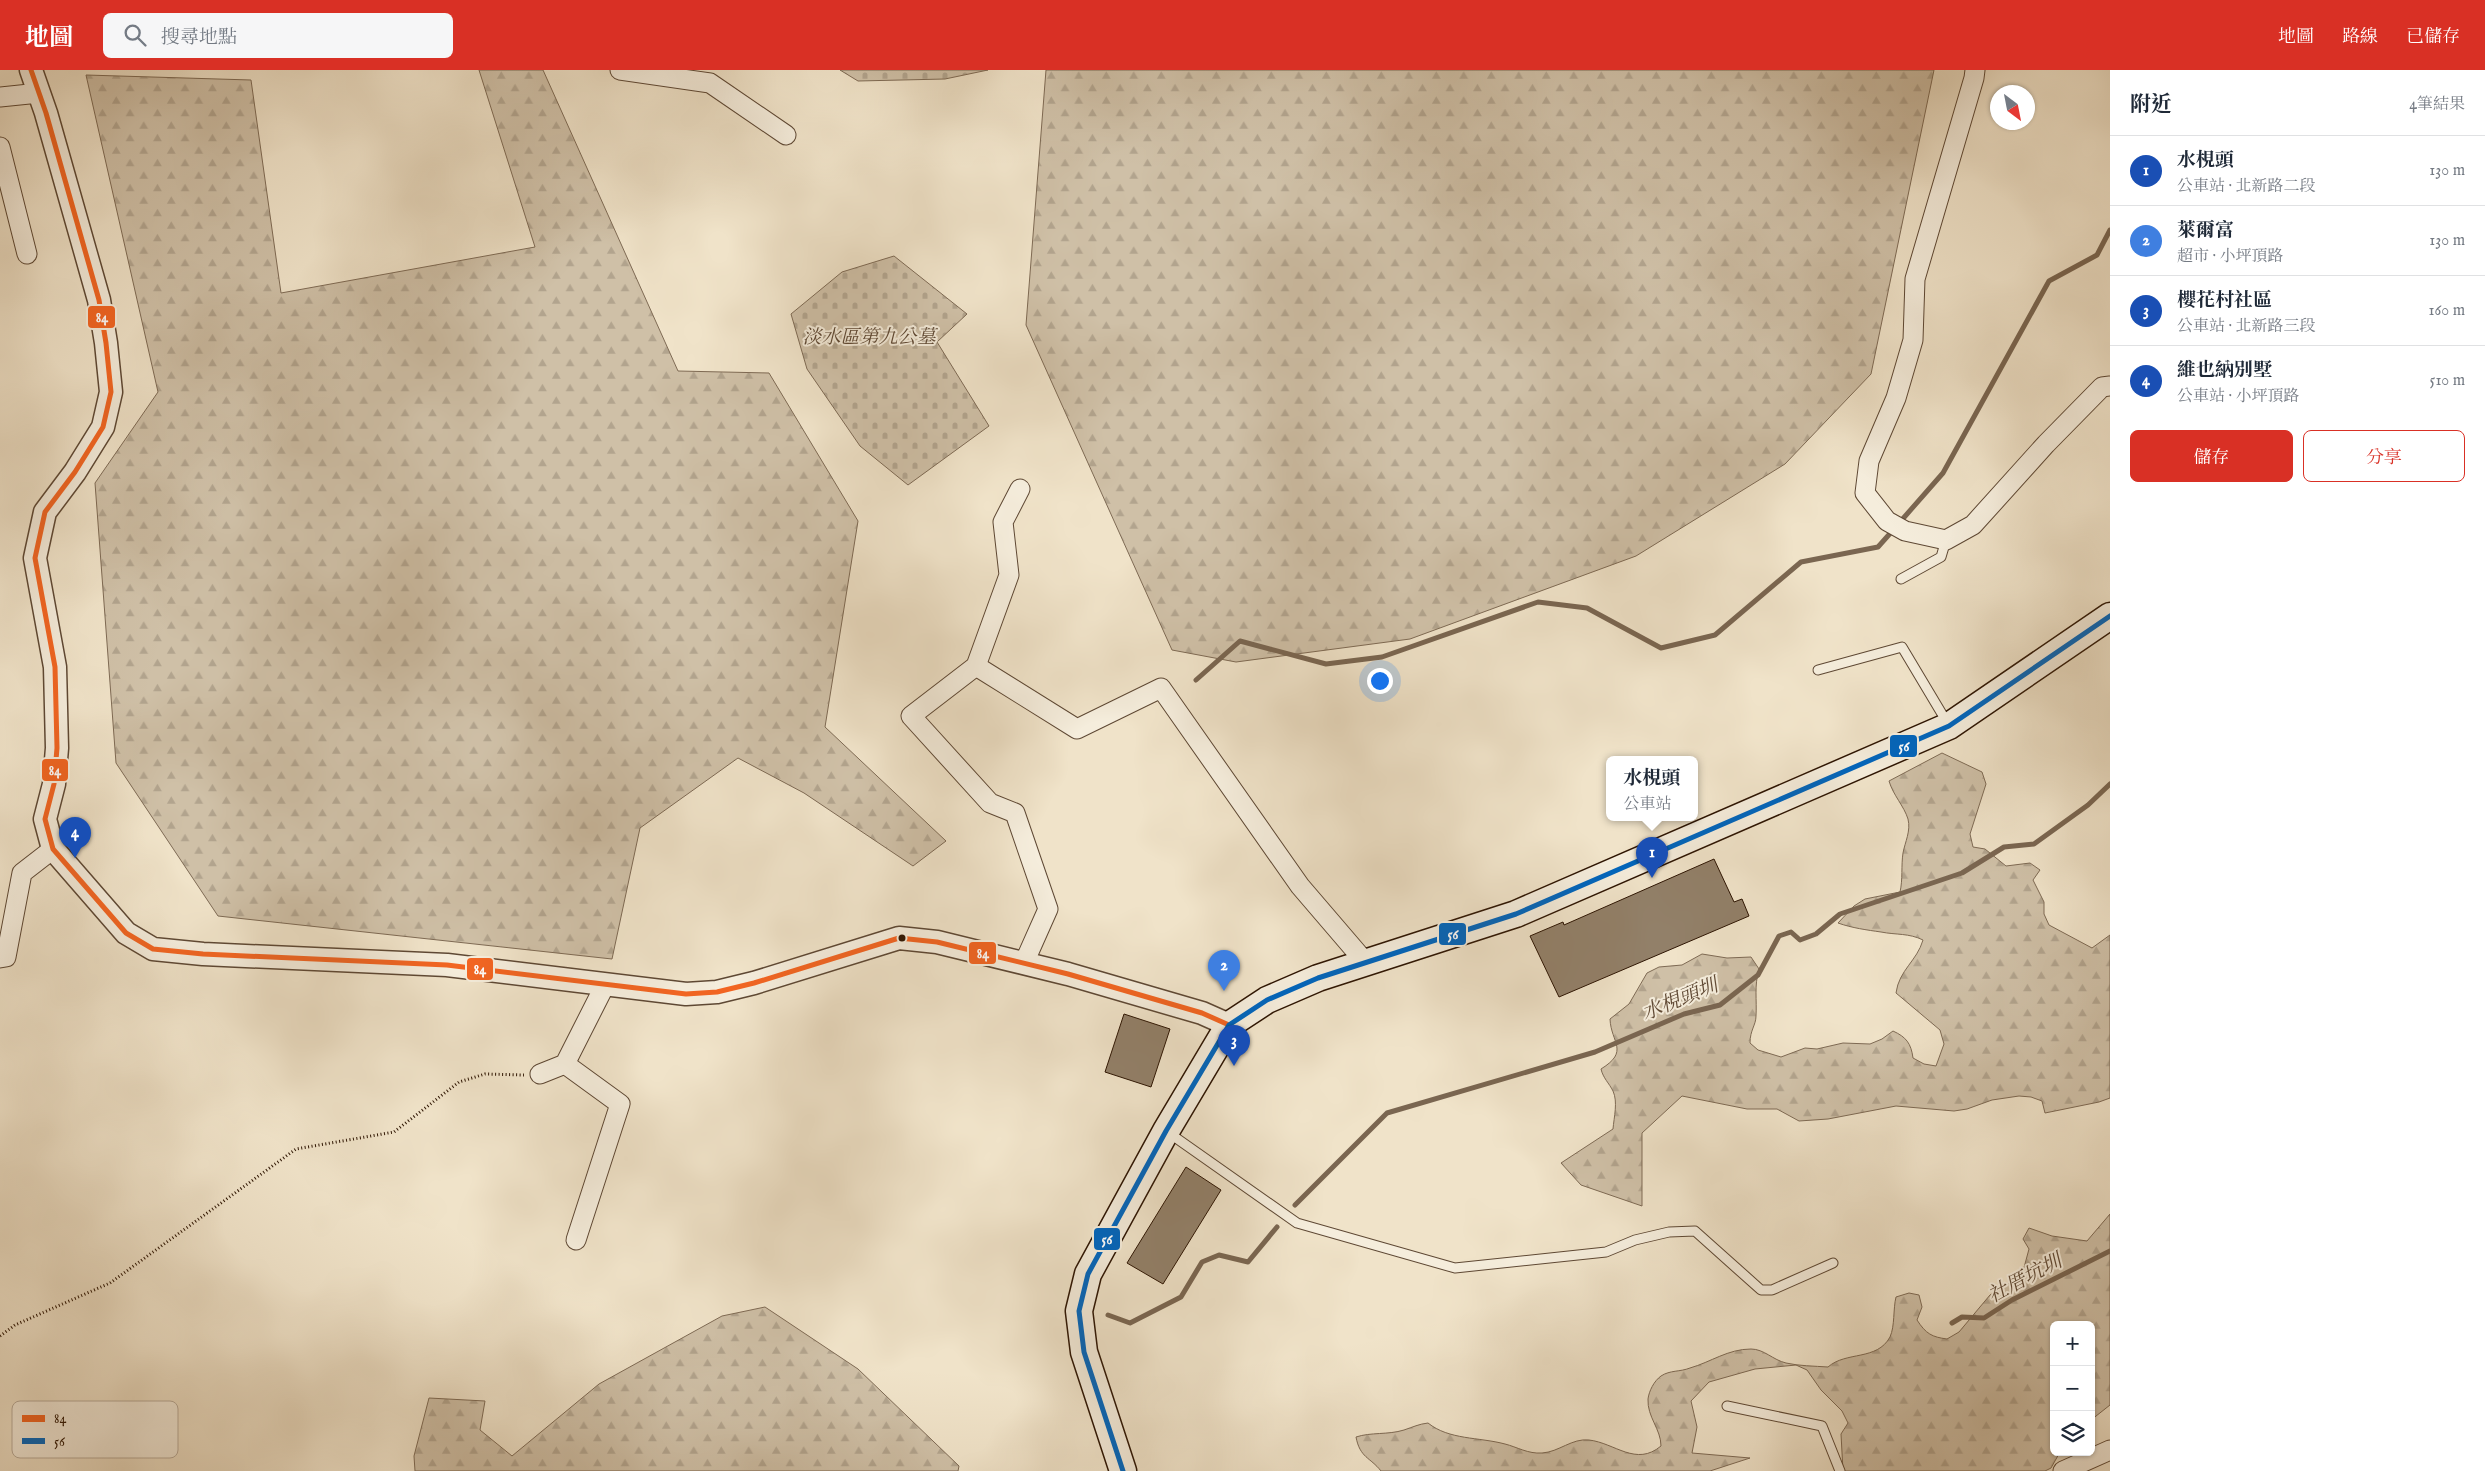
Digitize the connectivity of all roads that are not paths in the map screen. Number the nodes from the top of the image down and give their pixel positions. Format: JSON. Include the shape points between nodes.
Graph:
{"nodes":[{"id":1,"x":31,"y":70,"type":"edge"},
{"id":2,"x":620,"y":70,"type":"edge"},
{"id":3,"x":1975,"y":70,"type":"edge"},
{"id":4,"x":39,"y":92,"type":"junction"},
{"id":5,"x":0,"y":97,"type":"edge"},
{"id":6,"x":786,"y":135,"type":"dead end"},
{"id":7,"x":0,"y":147,"type":"edge"},
{"id":8,"x":27,"y":254,"type":"dead end"},
{"id":9,"x":2110,"y":386,"type":"edge"},
{"id":10,"x":1020,"y":489,"type":"dead end"},
{"id":11,"x":1946,"y":540,"type":"junction"},
{"id":12,"x":1901,"y":579,"type":"dead end"},
{"id":13,"x":2110,"y":616,"type":"edge"},
{"id":14,"x":976,"y":666,"type":"junction"},
{"id":15,"x":1818,"y":670,"type":"dead end"},
{"id":16,"x":1949,"y":726,"type":"junction"},
{"id":17,"x":53,"y":849,"type":"junction"},
{"id":18,"x":0,"y":958,"type":"edge"},
{"id":19,"x":1024,"y":963,"type":"junction"},
{"id":20,"x":1366,"y":963,"type":"junction"},
{"id":21,"x":605,"y":985,"type":"junction"},
{"id":22,"x":1229,"y":1025,"type":"junction"},
{"id":23,"x":565,"y":1064,"type":"junction"},
{"id":24,"x":540,"y":1074,"type":"road end"},
{"id":25,"x":1166,"y":1131,"type":"junction"},
{"id":26,"x":576,"y":1240,"type":"dead end"},
{"id":27,"x":1833,"y":1263,"type":"dead end"},
{"id":28,"x":1727,"y":1406,"type":"dead end"},
{"id":29,"x":2110,"y":1450,"type":"edge"},
{"id":30,"x":1123,"y":1471,"type":"edge"},
{"id":31,"x":1840,"y":1471,"type":"edge"},
{"id":32,"x":2063,"y":1471,"type":"edge"}],
"edges":[{"from":1,"to":4,"type":"street"},
{"from":2,"to":6,"type":"street","via":[[710,83]]},
{"from":3,"to":11,"type":"street","via":[[1915,279],[1913,340],[1896,398],[1869,461],[1865,493],[1887,521],[1905,531]]},
{"from":4,"to":5,"type":"street"},
{"from":4,"to":17,"type":"street","via":[[99,300],[111,392],[103,427],[45,512],[35,558],[56,667],[57,748],[54,784],[45,819]]},
{"from":7,"to":8,"type":"street"},
{"from":9,"to":11,"type":"street","via":[[2102,387],[2053,436],[1973,525]]},
{"from":10,"to":14,"type":"street","via":[[1003,522],[1009,575]]},
{"from":11,"to":12,"type":"lane","via":[[1941,557]]},
{"from":13,"to":16,"type":"main road"},
{"from":14,"to":19,"type":"street","via":[[911,716],[990,803],[1014,813],[1048,909]]},
{"from":14,"to":20,"type":"street","via":[[1077,729],[1161,688],[1300,886]]},
{"from":15,"to":16,"type":"lane","via":[[1902,646]]},
{"from":16,"to":20,"type":"main road","via":[[1516,914]]},
{"from":17,"to":18,"type":"street","via":[[22,873],[6,957]]},
{"from":17,"to":21,"type":"street","via":[[126,933],[153,949],[447,965]]},
{"from":19,"to":21,"type":"street","via":[[938,942],[898,938],[717,992],[686,994]]},
{"from":19,"to":22,"type":"street","via":[[1202,1013]]},
{"from":20,"to":22,"type":"main road","via":[[1318,978],[1267,1000]]},
{"from":21,"to":23,"type":"street"},
{"from":22,"to":25,"type":"main road"},
{"from":23,"to":24,"type":"street"},
{"from":23,"to":26,"type":"street","via":[[620,1104]]},
{"from":25,"to":27,"type":"lane","via":[[1297,1223],[1455,1268],[1606,1252],[1669,1232],[1695,1231],[1761,1290],[1772,1290]]},
{"from":25,"to":30,"type":"main road","via":[[1088,1274],[1079,1310],[1084,1352]]},
{"from":28,"to":31,"type":"lane","via":[[1822,1426]]},
{"from":29,"to":32,"type":"street"}]}
